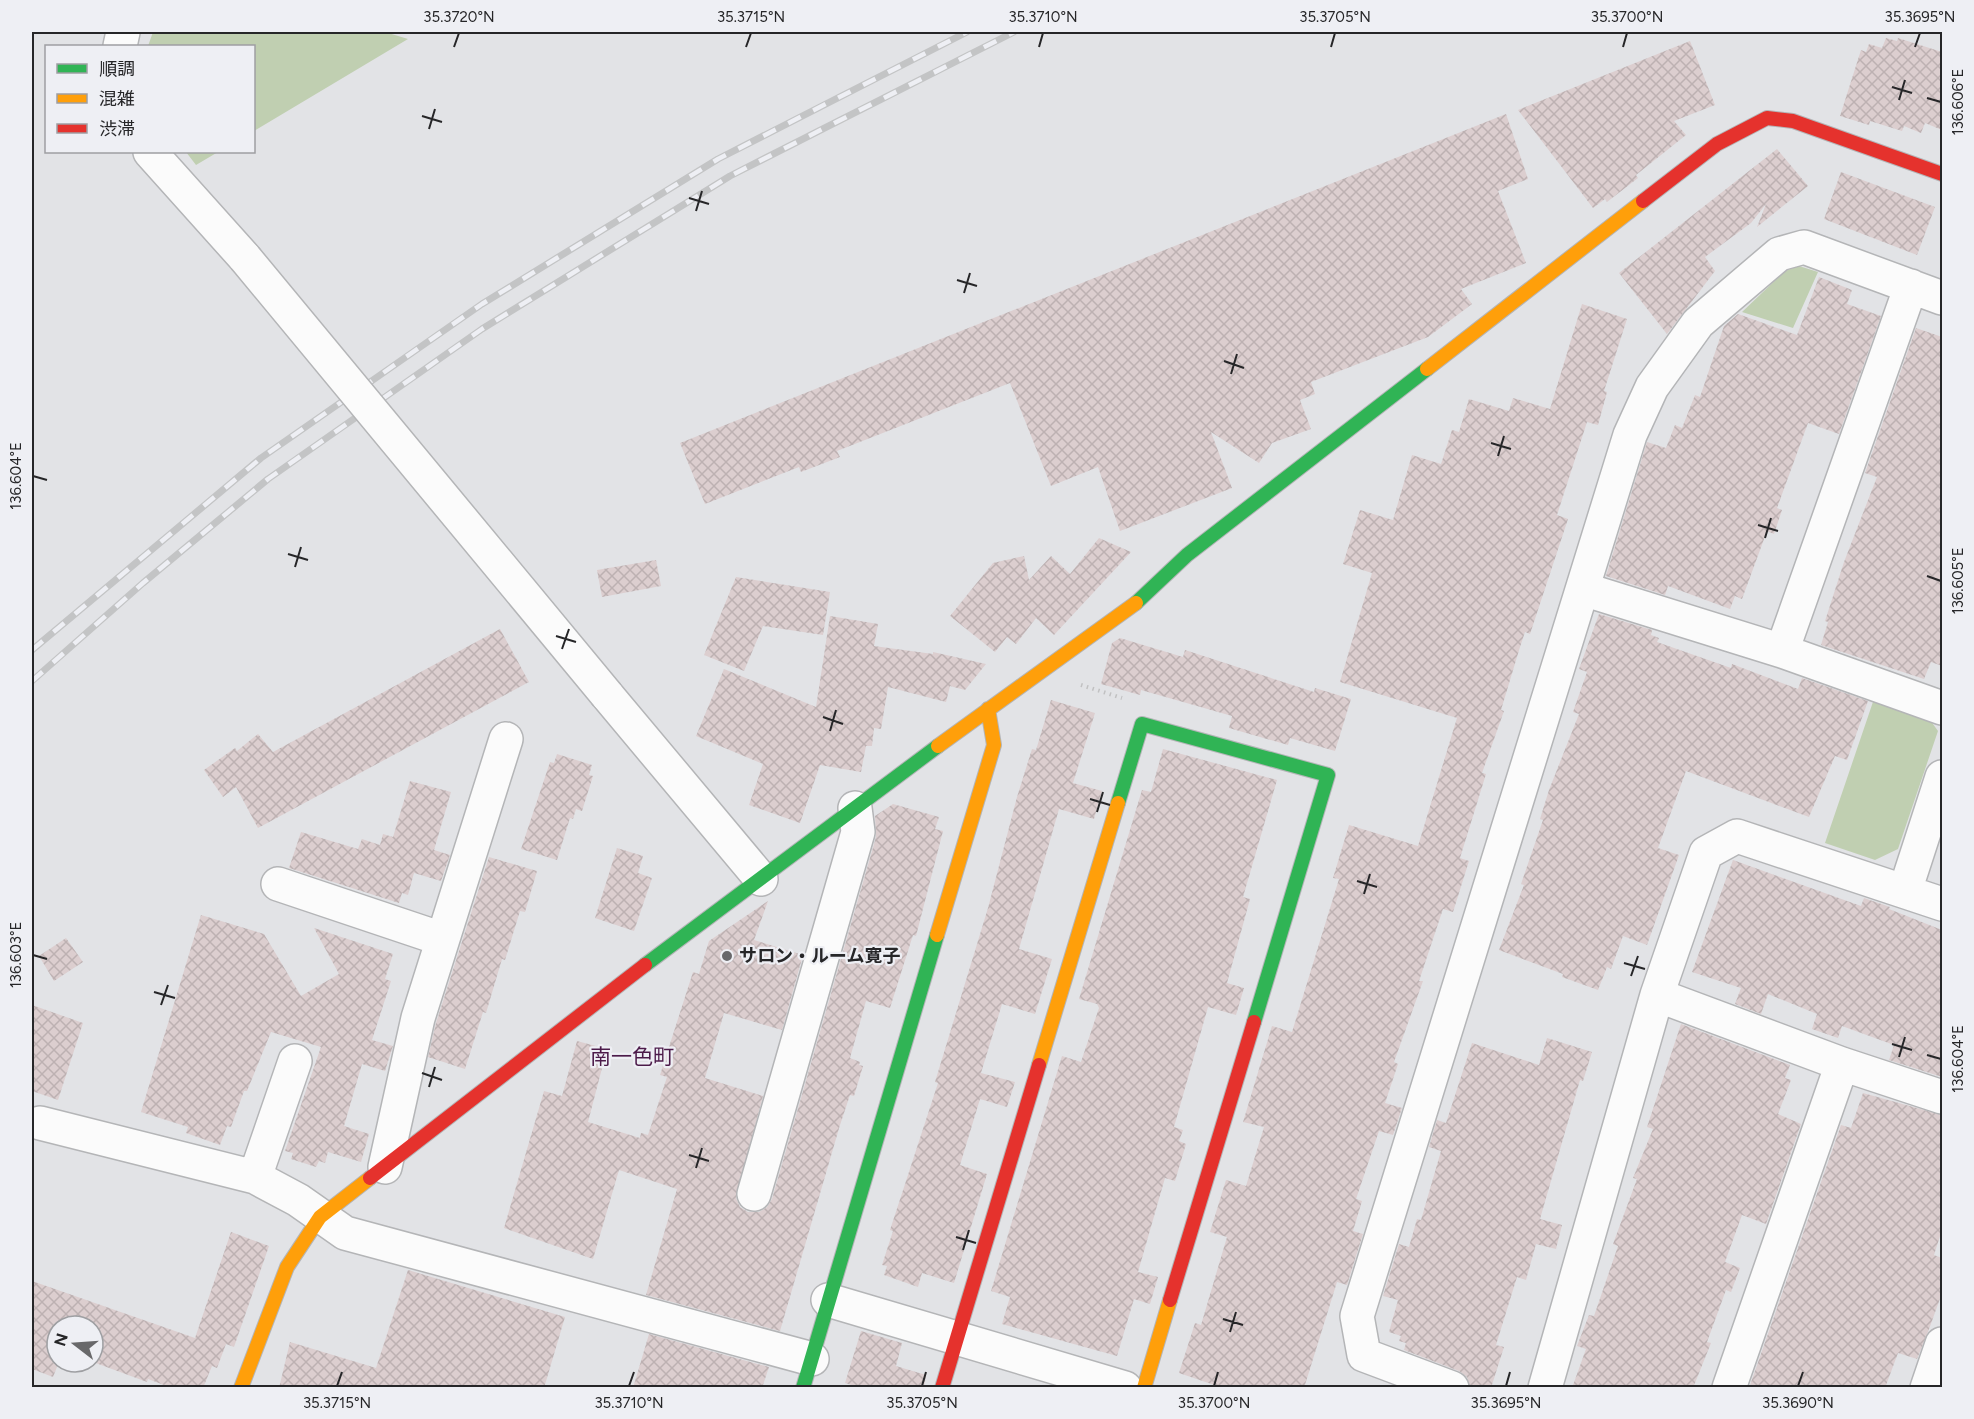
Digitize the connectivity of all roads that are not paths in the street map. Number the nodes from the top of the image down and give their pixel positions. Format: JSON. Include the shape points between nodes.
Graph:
{"nodes":[{"id":1,"x":151,"y":153,"type":"edge"},
{"id":2,"x":1942,"y":174,"type":"edge"},
{"id":3,"x":1911,"y":286,"type":"junction"},
{"id":4,"x":1942,"y":298,"type":"edge"},
{"id":5,"x":1582,"y":589,"type":"junction"},
{"id":6,"x":1782,"y":651,"type":"junction"},
{"id":7,"x":1942,"y":708,"type":"edge"},
{"id":8,"x":988,"y":709,"type":"junction"},
{"id":9,"x":506,"y":739,"type":"dead end"},
{"id":10,"x":1942,"y":777,"type":"edge"},
{"id":11,"x":855,"y":808,"type":"junction"},
{"id":12,"x":761,"y":879,"type":"junction"},
{"id":13,"x":278,"y":884,"type":"dead end"},
{"id":14,"x":1905,"y":891,"type":"junction"},
{"id":15,"x":1942,"y":904,"type":"edge"},
{"id":16,"x":442,"y":939,"type":"junction"},
{"id":17,"x":1657,"y":995,"type":"junction"},
{"id":18,"x":295,"y":1061,"type":"dead end"},
{"id":19,"x":1842,"y":1064,"type":"junction"},
{"id":20,"x":1942,"y":1097,"type":"edge"},
{"id":21,"x":40,"y":1123,"type":"dead end"},
{"id":22,"x":385,"y":1167,"type":"junction"},
{"id":23,"x":255,"y":1177,"type":"junction"},
{"id":24,"x":754,"y":1194,"type":"dead end"},
{"id":25,"x":320,"y":1217,"type":"junction"},
{"id":26,"x":828,"y":1300,"type":"junction"},
{"id":27,"x":956,"y":1339,"type":"junction"},
{"id":28,"x":1942,"y":1344,"type":"edge"},
{"id":29,"x":808,"y":1373,"type":"edge"},
{"id":30,"x":240,"y":1388,"type":"edge"},
{"id":31,"x":942,"y":1388,"type":"edge"},
{"id":32,"x":1125,"y":1388,"type":"edge"},
{"id":33,"x":1144,"y":1388,"type":"edge"},
{"id":34,"x":1452,"y":1388,"type":"edge"},
{"id":35,"x":1545,"y":1388,"type":"edge"},
{"id":36,"x":1729,"y":1388,"type":"edge"},
{"id":37,"x":1927,"y":1388,"type":"edge"}],
"edges":[{"from":1,"to":12,"type":"street","bridge":true,"via":[[245,258]]},
{"from":2,"to":8,"type":"street","via":[[1793,121],[1767,118],[1717,144],[1187,555],[1135,604]]},
{"from":3,"to":4,"type":"street"},
{"from":3,"to":5,"type":"street","via":[[1804,247],[1779,254],[1698,323],[1652,387],[1629,435]]},
{"from":3,"to":6,"type":"street"},
{"from":5,"to":6,"type":"street"},
{"from":5,"to":34,"type":"street","via":[[1357,1316],[1364,1355]]},
{"from":6,"to":7,"type":"street"},
{"from":8,"to":11,"type":"street"},
{"from":8,"to":26,"type":"street","via":[[994,745]]},
{"from":9,"to":16,"type":"street"},
{"from":10,"to":14,"type":"street"},
{"from":11,"to":12,"type":"street"},
{"from":11,"to":24,"type":"street","via":[[858,832]]},
{"from":12,"to":22,"type":"street"},
{"from":13,"to":16,"type":"street"},
{"from":14,"to":15,"type":"street"},
{"from":14,"to":17,"type":"street","via":[[1737,836],[1706,853]]},
{"from":16,"to":22,"type":"street","via":[[418,1018]]},
{"from":17,"to":19,"type":"street"},
{"from":17,"to":35,"type":"street"},
{"from":18,"to":23,"type":"street"},
{"from":19,"to":20,"type":"street"},
{"from":19,"to":36,"type":"street"},
{"from":21,"to":23,"type":"street"},
{"from":22,"to":25,"type":"street"},
{"from":23,"to":25,"type":"street"},
{"from":25,"to":29,"type":"street","via":[[345,1233]]},
{"from":25,"to":30,"type":"street","via":[[286,1267]]},
{"from":26,"to":27,"type":"street"},
{"from":26,"to":29,"type":"street"},
{"from":27,"to":31,"type":"street"},
{"from":27,"to":32,"type":"street"},
{"from":27,"to":33,"type":"street","via":[[1142,724],[1328,775]]},
{"from":28,"to":37,"type":"street"}]}
